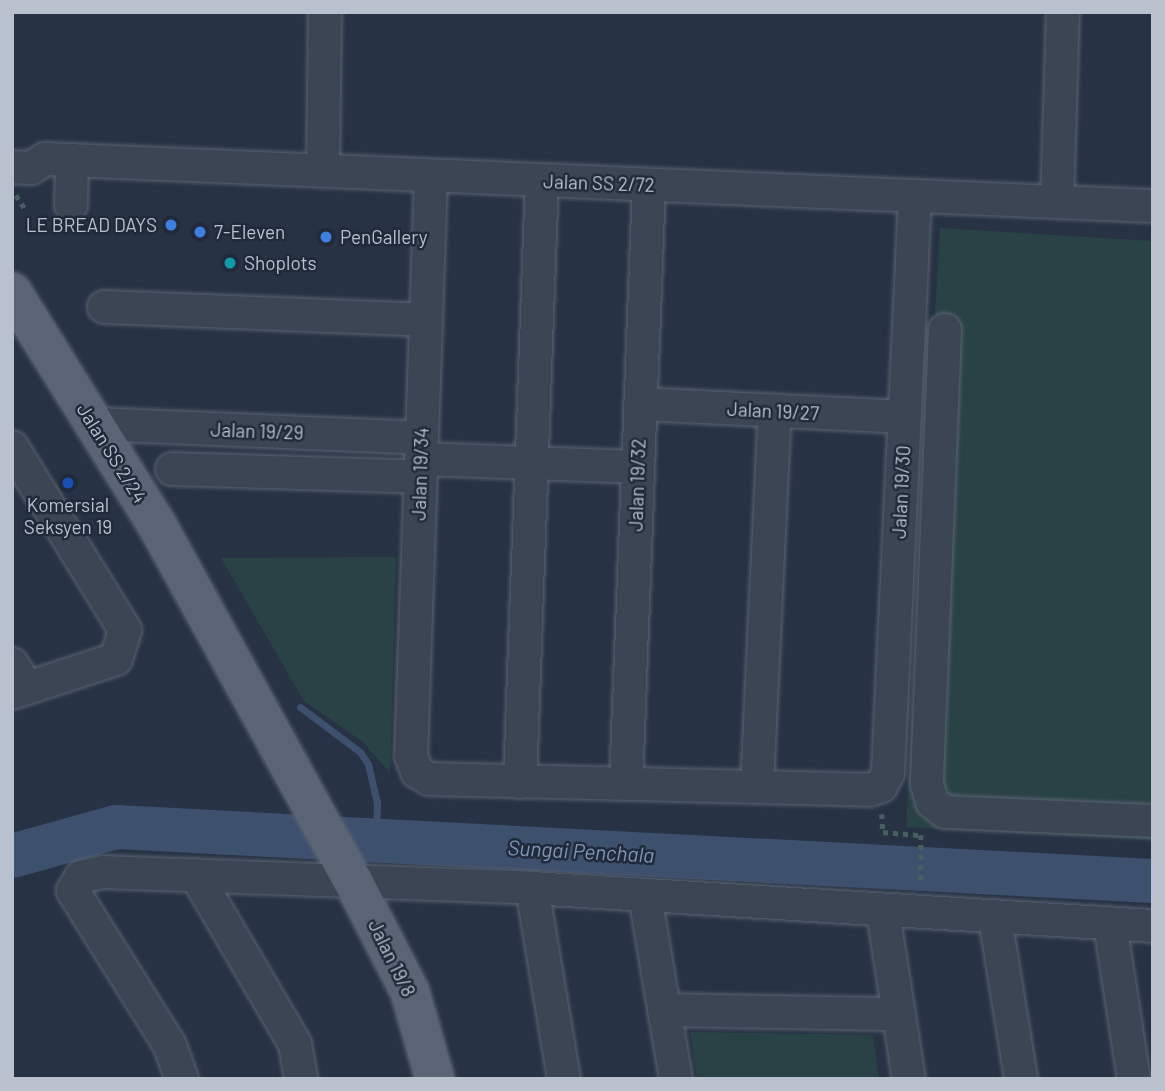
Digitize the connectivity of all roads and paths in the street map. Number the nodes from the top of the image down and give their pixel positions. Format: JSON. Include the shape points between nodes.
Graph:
{"nodes":[{"id":1,"x":325,"y":12,"type":"edge"},
{"id":2,"x":1063,"y":12,"type":"edge"},
{"id":3,"x":12,"y":146,"type":"edge"},
{"id":4,"x":58,"y":160,"type":"junction"},
{"id":5,"x":323,"y":171,"type":"junction"},
{"id":6,"x":431,"y":176,"type":"junction"},
{"id":7,"x":13,"y":180,"type":"edge"},
{"id":8,"x":542,"y":180,"type":"junction"},
{"id":9,"x":649,"y":185,"type":"junction"},
{"id":10,"x":915,"y":196,"type":"junction"},
{"id":11,"x":1057,"y":202,"type":"junction"},
{"id":12,"x":71,"y":205,"type":"dead end"},
{"id":13,"x":1153,"y":206,"type":"edge"},
{"id":14,"x":24,"y":209,"type":"dead end"},
{"id":15,"x":12,"y":292,"type":"edge"},
{"id":16,"x":104,"y":307,"type":"dead end"},
{"id":17,"x":426,"y":320,"type":"junction"},
{"id":18,"x":946,"y":330,"type":"dead end"},
{"id":19,"x":12,"y":341,"type":"edge"},
{"id":20,"x":906,"y":382,"type":"junction"},
{"id":21,"x":943,"y":382,"type":"junction"},
{"id":22,"x":640,"y":404,"type":"junction"},
{"id":23,"x":775,"y":411,"type":"junction"},
{"id":24,"x":905,"y":417,"type":"junction"},
{"id":25,"x":93,"y":424,"type":"junction"},
{"id":26,"x":12,"y":447,"type":"edge"},
{"id":27,"x":421,"y":458,"type":"junction"},
{"id":28,"x":532,"y":463,"type":"junction"},
{"id":29,"x":638,"y":467,"type":"junction"},
{"id":30,"x":172,"y":468,"type":"dead end"},
{"id":31,"x":205,"y":618,"type":"junction"},
{"id":32,"x":17,"y":681,"type":"edge"},
{"id":33,"x":520,"y":782,"type":"junction"},
{"id":34,"x":626,"y":784,"type":"junction"},
{"id":35,"x":881,"y":786,"type":"junction"},
{"id":36,"x":757,"y":788,"type":"junction"},
{"id":37,"x":1153,"y":821,"type":"edge"},
{"id":38,"x":196,"y":875,"type":"junction"},
{"id":39,"x":350,"y":875,"type":"junction"},
{"id":40,"x":532,"y":888,"type":"junction"},
{"id":41,"x":645,"y":896,"type":"junction"},
{"id":42,"x":883,"y":912,"type":"junction"},
{"id":43,"x":921,"y":914,"type":"junction"},
{"id":44,"x":995,"y":918,"type":"junction"},
{"id":45,"x":1110,"y":924,"type":"junction"},
{"id":46,"x":1153,"y":926,"type":"edge"},
{"id":47,"x":664,"y":1010,"type":"junction"},
{"id":48,"x":899,"y":1014,"type":"junction"},
{"id":49,"x":182,"y":1079,"type":"edge"},
{"id":50,"x":301,"y":1079,"type":"edge"},
{"id":51,"x":435,"y":1079,"type":"edge"},
{"id":52,"x":564,"y":1079,"type":"edge"},
{"id":53,"x":676,"y":1079,"type":"edge"},
{"id":54,"x":909,"y":1079,"type":"edge"},
{"id":55,"x":1021,"y":1079,"type":"edge"},
{"id":56,"x":1134,"y":1079,"type":"edge"}],
"edges":[{"from":1,"to":5,"type":"street"},
{"from":2,"to":11,"type":"street"},
{"from":3,"to":4,"type":"street","name":"Jalan SS 2/72","via":[[32,147]]},
{"from":4,"to":5,"type":"street","name":"Jalan SS 2/72"},
{"from":4,"to":7,"type":"street","name":"Jalan SS 2/72","via":[[31,168]]},
{"from":4,"to":12,"type":"street"},
{"from":5,"to":6,"type":"street","name":"Jalan SS 2/72"},
{"from":6,"to":8,"type":"street","name":"Jalan SS 2/72"},
{"from":6,"to":17,"type":"street","name":"Jalan 19/34"},
{"from":7,"to":14,"type":"path"},
{"from":8,"to":9,"type":"street","name":"Jalan SS 2/72"},
{"from":8,"to":28,"type":"street"},
{"from":9,"to":10,"type":"street","name":"Jalan SS 2/72"},
{"from":9,"to":22,"type":"street","name":"Jalan 19/32"},
{"from":10,"to":11,"type":"street","name":"Jalan SS 2/72"},
{"from":10,"to":20,"type":"street","name":"Jalan 19/30"},
{"from":11,"to":13,"type":"street","name":"Jalan SS 2/72"},
{"from":15,"to":25,"type":"main road","name":"Jalan SS 2/24"},
{"from":16,"to":17,"type":"street"},
{"from":17,"to":27,"type":"street","name":"Jalan 19/34"},
{"from":18,"to":21,"type":"street"},
{"from":19,"to":31,"type":"main road","name":"Jalan SS 2/24","via":[[137,537]]},
{"from":20,"to":21,"type":"street"},
{"from":20,"to":24,"type":"street","name":"Jalan 19/30"},
{"from":21,"to":37,"type":"street","via":[[926,784],[932,802],[944,812]]},
{"from":22,"to":23,"type":"street","name":"Jalan 19/27"},
{"from":22,"to":29,"type":"street","name":"Jalan 19/32"},
{"from":23,"to":24,"type":"street","name":"Jalan 19/27"},
{"from":23,"to":36,"type":"street"},
{"from":24,"to":35,"type":"street","name":"Jalan 19/30","via":[[888,773]]},
{"from":25,"to":27,"type":"street","name":"Jalan 19/29"},
{"from":25,"to":31,"type":"main road","name":"Jalan SS 2/24","via":[[157,526]]},
{"from":26,"to":32,"type":"street","via":[[124,630],[116,659]]},
{"from":27,"to":28,"type":"street"},
{"from":27,"to":30,"type":"street"},
{"from":27,"to":33,"type":"street","name":"Jalan 19/34","via":[[411,756],[417,772],[429,779]]},
{"from":28,"to":29,"type":"street"},
{"from":28,"to":33,"type":"street"},
{"from":29,"to":34,"type":"street","name":"Jalan 19/32"},
{"from":31,"to":39,"type":"main road","name":"Jalan SS 2/24"},
{"from":33,"to":34,"type":"street"},
{"from":34,"to":36,"type":"street"},
{"from":35,"to":36,"type":"street","via":[[870,790]]},
{"from":35,"to":43,"type":"path","via":[[883,832],[922,835]]},
{"from":38,"to":39,"type":"street"},
{"from":38,"to":49,"type":"street","via":[[103,872],[81,877],[74,891],[169,1044]]},
{"from":38,"to":50,"type":"street","via":[[295,1044]]},
{"from":39,"to":40,"type":"street"},
{"from":39,"to":51,"type":"main road","name":"Jalan 19/8","via":[[410,992]]},
{"from":40,"to":41,"type":"street"},
{"from":40,"to":52,"type":"street"},
{"from":41,"to":42,"type":"street"},
{"from":41,"to":47,"type":"street"},
{"from":42,"to":43,"type":"street"},
{"from":42,"to":48,"type":"street"},
{"from":43,"to":44,"type":"street"},
{"from":44,"to":45,"type":"street"},
{"from":44,"to":55,"type":"street"},
{"from":45,"to":46,"type":"street"},
{"from":45,"to":56,"type":"street"},
{"from":47,"to":48,"type":"street"},
{"from":47,"to":53,"type":"street"},
{"from":48,"to":54,"type":"street"}]}
